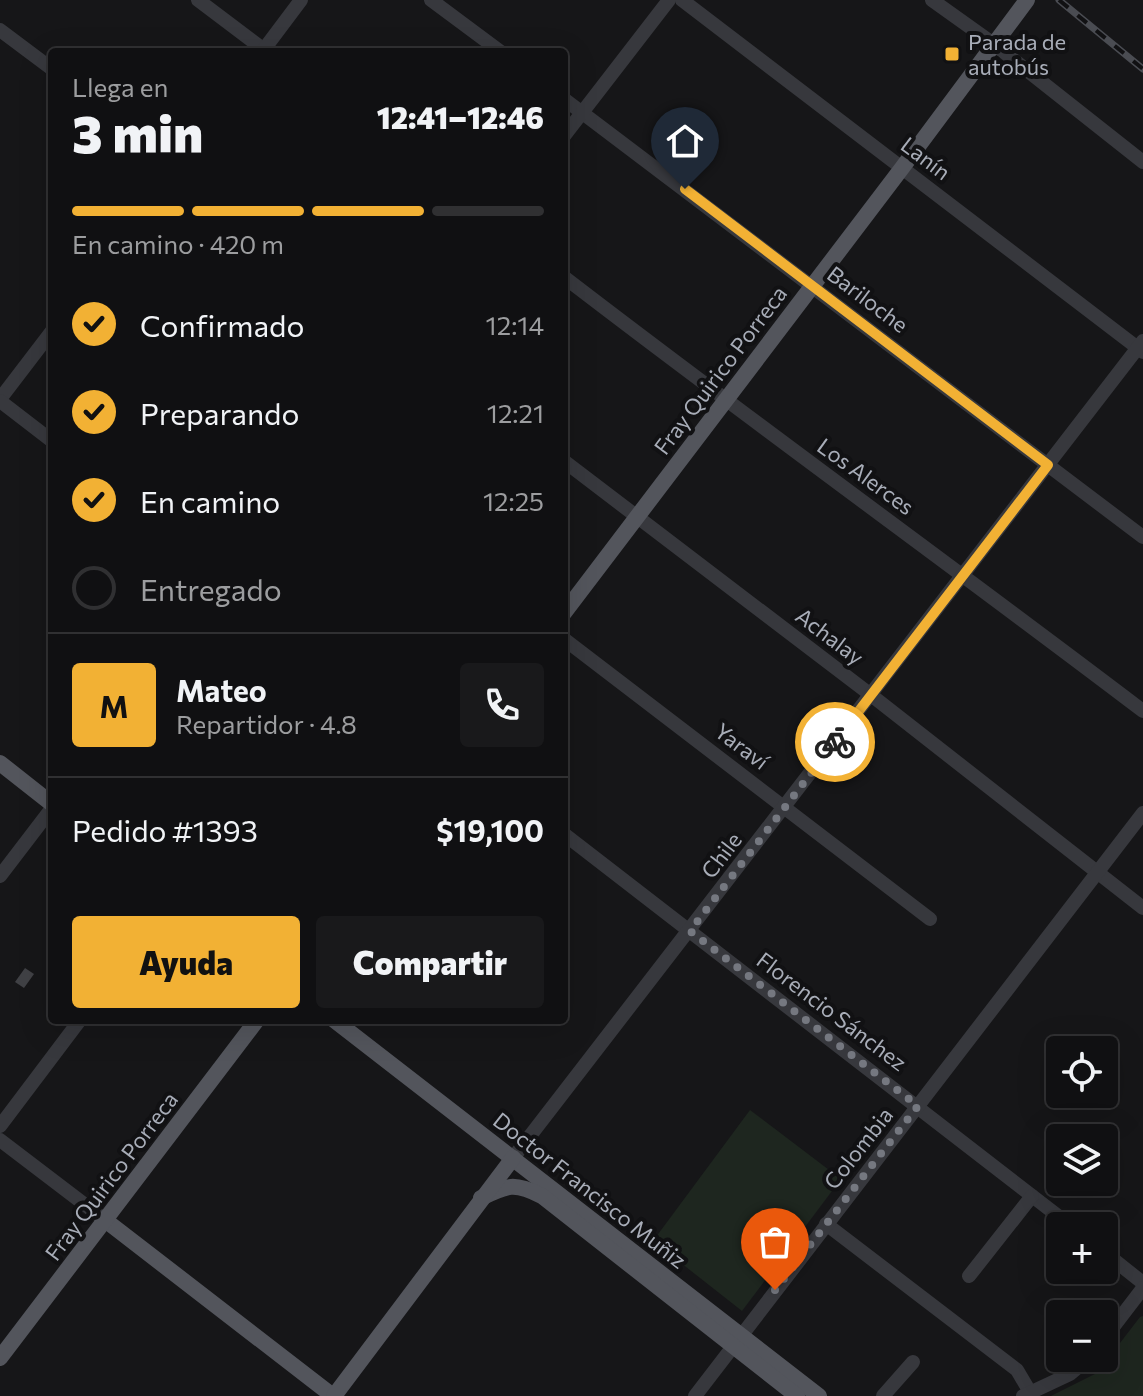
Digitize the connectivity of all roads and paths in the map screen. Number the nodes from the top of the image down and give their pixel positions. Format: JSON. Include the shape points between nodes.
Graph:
{"nodes":[{"id":1,"x":198,"y":0,"type":"edge"},
{"id":2,"x":301,"y":0,"type":"edge"},
{"id":3,"x":431,"y":0,"type":"edge"},
{"id":4,"x":669,"y":0,"type":"edge"},
{"id":5,"x":682,"y":0,"type":"edge"},
{"id":6,"x":932,"y":0,"type":"edge"},
{"id":7,"x":1027,"y":0,"type":"edge"},
{"id":8,"x":0,"y":30,"type":"edge"},
{"id":9,"x":995,"y":45,"type":"junction"},
{"id":10,"x":261,"y":48,"type":"edge"},
{"id":11,"x":267,"y":48,"type":"edge"},
{"id":12,"x":496,"y":48,"type":"edge"},
{"id":13,"x":48,"y":66,"type":"edge"},
{"id":14,"x":568,"y":102,"type":"edge"},
{"id":15,"x":583,"y":113,"type":"junction"},
{"id":16,"x":568,"y":131,"type":"edge"},
{"id":17,"x":1143,"y":162,"type":"edge"},
{"id":18,"x":902,"y":168,"type":"junction"},
{"id":19,"x":568,"y":280,"type":"edge"},
{"id":20,"x":813,"y":285,"type":"junction"},
{"id":21,"x":48,"y":336,"type":"edge"},
{"id":22,"x":1141,"y":347,"type":"edge"},
{"id":23,"x":0,"y":400,"type":"edge"},
{"id":24,"x":725,"y":401,"type":"junction"},
{"id":25,"x":48,"y":438,"type":"edge"},
{"id":26,"x":568,"y":464,"type":"edge"},
{"id":27,"x":1048,"y":465,"type":"junction"},
{"id":28,"x":636,"y":516,"type":"junction"},
{"id":29,"x":1143,"y":537,"type":"edge"},
{"id":30,"x":964,"y":574,"type":"junction"},
{"id":31,"x":568,"y":608,"type":"edge"},
{"id":32,"x":568,"y":642,"type":"edge"},
{"id":33,"x":871,"y":695,"type":"junction"},
{"id":34,"x":1143,"y":711,"type":"edge"},
{"id":35,"x":0,"y":763,"type":"edge"},
{"id":36,"x":48,"y":803,"type":"edge"},
{"id":37,"x":785,"y":807,"type":"junction"},
{"id":38,"x":48,"y":811,"type":"edge"},
{"id":39,"x":1143,"y":813,"type":"edge"},
{"id":40,"x":568,"y":837,"type":"edge"},
{"id":41,"x":1097,"y":871,"type":"junction"},
{"id":42,"x":0,"y":876,"type":"edge"},
{"id":43,"x":1143,"y":908,"type":"edge"},
{"id":44,"x":930,"y":919,"type":"dead end"},
{"id":45,"x":690,"y":931,"type":"junction"},
{"id":46,"x":77,"y":1024,"type":"edge"},
{"id":47,"x":254,"y":1024,"type":"edge"},
{"id":48,"x":339,"y":1024,"type":"edge"},
{"id":49,"x":918,"y":1106,"type":"junction"},
{"id":50,"x":0,"y":1126,"type":"edge"},
{"id":51,"x":0,"y":1140,"type":"edge"},
{"id":52,"x":513,"y":1158,"type":"junction"},
{"id":53,"x":1032,"y":1196,"type":"junction"},
{"id":54,"x":481,"y":1198,"type":"junction"},
{"id":55,"x":1053,"y":1212,"type":"edge"},
{"id":56,"x":105,"y":1220,"type":"junction"},
{"id":57,"x":826,"y":1224,"type":"junction"},
{"id":58,"x":1118,"y":1264,"type":"edge"},
{"id":59,"x":969,"y":1276,"type":"dead end"},
{"id":60,"x":1143,"y":1286,"type":"edge"},
{"id":61,"x":1118,"y":1320,"type":"edge"},
{"id":62,"x":737,"y":1340,"type":"junction"},
{"id":63,"x":0,"y":1358,"type":"edge"},
{"id":64,"x":913,"y":1362,"type":"dead end"},
{"id":65,"x":1072,"y":1372,"type":"edge"},
{"id":66,"x":1026,"y":1394,"type":"edge"},
{"id":67,"x":334,"y":1396,"type":"edge"},
{"id":68,"x":695,"y":1396,"type":"edge"},
{"id":69,"x":797,"y":1396,"type":"edge"},
{"id":70,"x":819,"y":1396,"type":"edge"},
{"id":71,"x":883,"y":1396,"type":"edge"}],
"edges":[{"from":1,"to":10,"type":"street"},
{"from":2,"to":11,"type":"street"},
{"from":3,"to":12,"type":"street"},
{"from":4,"to":15,"type":"street"},
{"from":5,"to":18,"type":"street","name":"Lanín"},
{"from":6,"to":9,"type":"street"},
{"from":7,"to":9,"type":"main road","name":"Fray Quirico Porreca"},
{"from":8,"to":13,"type":"street"},
{"from":9,"to":17,"type":"street"},
{"from":9,"to":18,"type":"main road","name":"Fray Quirico Porreca"},
{"from":14,"to":15,"type":"street","name":"Bariloche"},
{"from":15,"to":16,"type":"street"},
{"from":15,"to":20,"type":"street","name":"Bariloche"},
{"from":18,"to":20,"type":"main road","name":"Fray Quirico Porreca"},
{"from":18,"to":22,"type":"street","name":"Lanín"},
{"from":19,"to":24,"type":"street","name":"Los Alerces"},
{"from":20,"to":24,"type":"main road","name":"Fray Quirico Porreca"},
{"from":20,"to":27,"type":"street","name":"Bariloche"},
{"from":21,"to":23,"type":"street"},
{"from":22,"to":27,"type":"street","name":"Chile"},
{"from":23,"to":25,"type":"street"},
{"from":24,"to":28,"type":"main road","name":"Fray Quirico Porreca"},
{"from":24,"to":30,"type":"street","name":"Los Alerces"},
{"from":26,"to":28,"type":"street","name":"Achalay"},
{"from":27,"to":29,"type":"street","name":"Bariloche"},
{"from":27,"to":30,"type":"street","name":"Chile"},
{"from":28,"to":31,"type":"main road","name":"Fray Quirico Porreca"},
{"from":28,"to":33,"type":"street","name":"Achalay"},
{"from":30,"to":33,"type":"street","name":"Chile"},
{"from":30,"to":34,"type":"street","name":"Los Alerces"},
{"from":32,"to":37,"type":"street","name":"Yaraví"},
{"from":33,"to":37,"type":"street","name":"Chile"},
{"from":33,"to":41,"type":"street","name":"Achalay"},
{"from":35,"to":36,"type":"main road"},
{"from":37,"to":44,"type":"street","name":"Yaraví"},
{"from":37,"to":45,"type":"street","name":"Chile"},
{"from":38,"to":42,"type":"street"},
{"from":39,"to":41,"type":"street","name":"Colombia"},
{"from":40,"to":45,"type":"street","name":"Florencio Sánchez"},
{"from":41,"to":43,"type":"street","name":"Achalay"},
{"from":41,"to":49,"type":"street","name":"Colombia"},
{"from":45,"to":49,"type":"street","name":"Florencio Sánchez"},
{"from":45,"to":52,"type":"street","name":"Chile"},
{"from":46,"to":50,"type":"street"},
{"from":47,"to":56,"type":"main road","name":"Fray Quirico Porreca"},
{"from":48,"to":52,"type":"main road","name":"Doctor Francisco Muñiz"},
{"from":49,"to":53,"type":"street","name":"Florencio Sánchez"},
{"from":49,"to":57,"type":"street","name":"Colombia"},
{"from":51,"to":56,"type":"street"},
{"from":52,"to":54,"type":"main road","name":"Chile"},
{"from":52,"to":62,"type":"main road","name":"Doctor Francisco Muñiz"},
{"from":53,"to":55,"type":"street","name":"Florencio Sánchez"},
{"from":53,"to":59,"type":"street"},
{"from":54,"to":62,"type":"main road","name":"Doctor Francisco Muñiz","via":[[522,1186],[542,1196]]},
{"from":54,"to":67,"type":"main road","name":"Chile"},
{"from":56,"to":63,"type":"main road","name":"Fray Quirico Porreca"},
{"from":56,"to":67,"type":"main road"},
{"from":57,"to":62,"type":"street","name":"Colombia"},
{"from":57,"to":66,"type":"street","via":[[1017,1370]]},
{"from":58,"to":60,"type":"street"},
{"from":60,"to":61,"type":"street"},
{"from":62,"to":68,"type":"street","name":"Colombia"},
{"from":62,"to":69,"type":"main road","name":"Doctor Francisco Muñiz"},
{"from":62,"to":70,"type":"main road","name":"Doctor Francisco Muñiz"},
{"from":64,"to":71,"type":"street"},
{"from":65,"to":66,"type":"street"}]}
